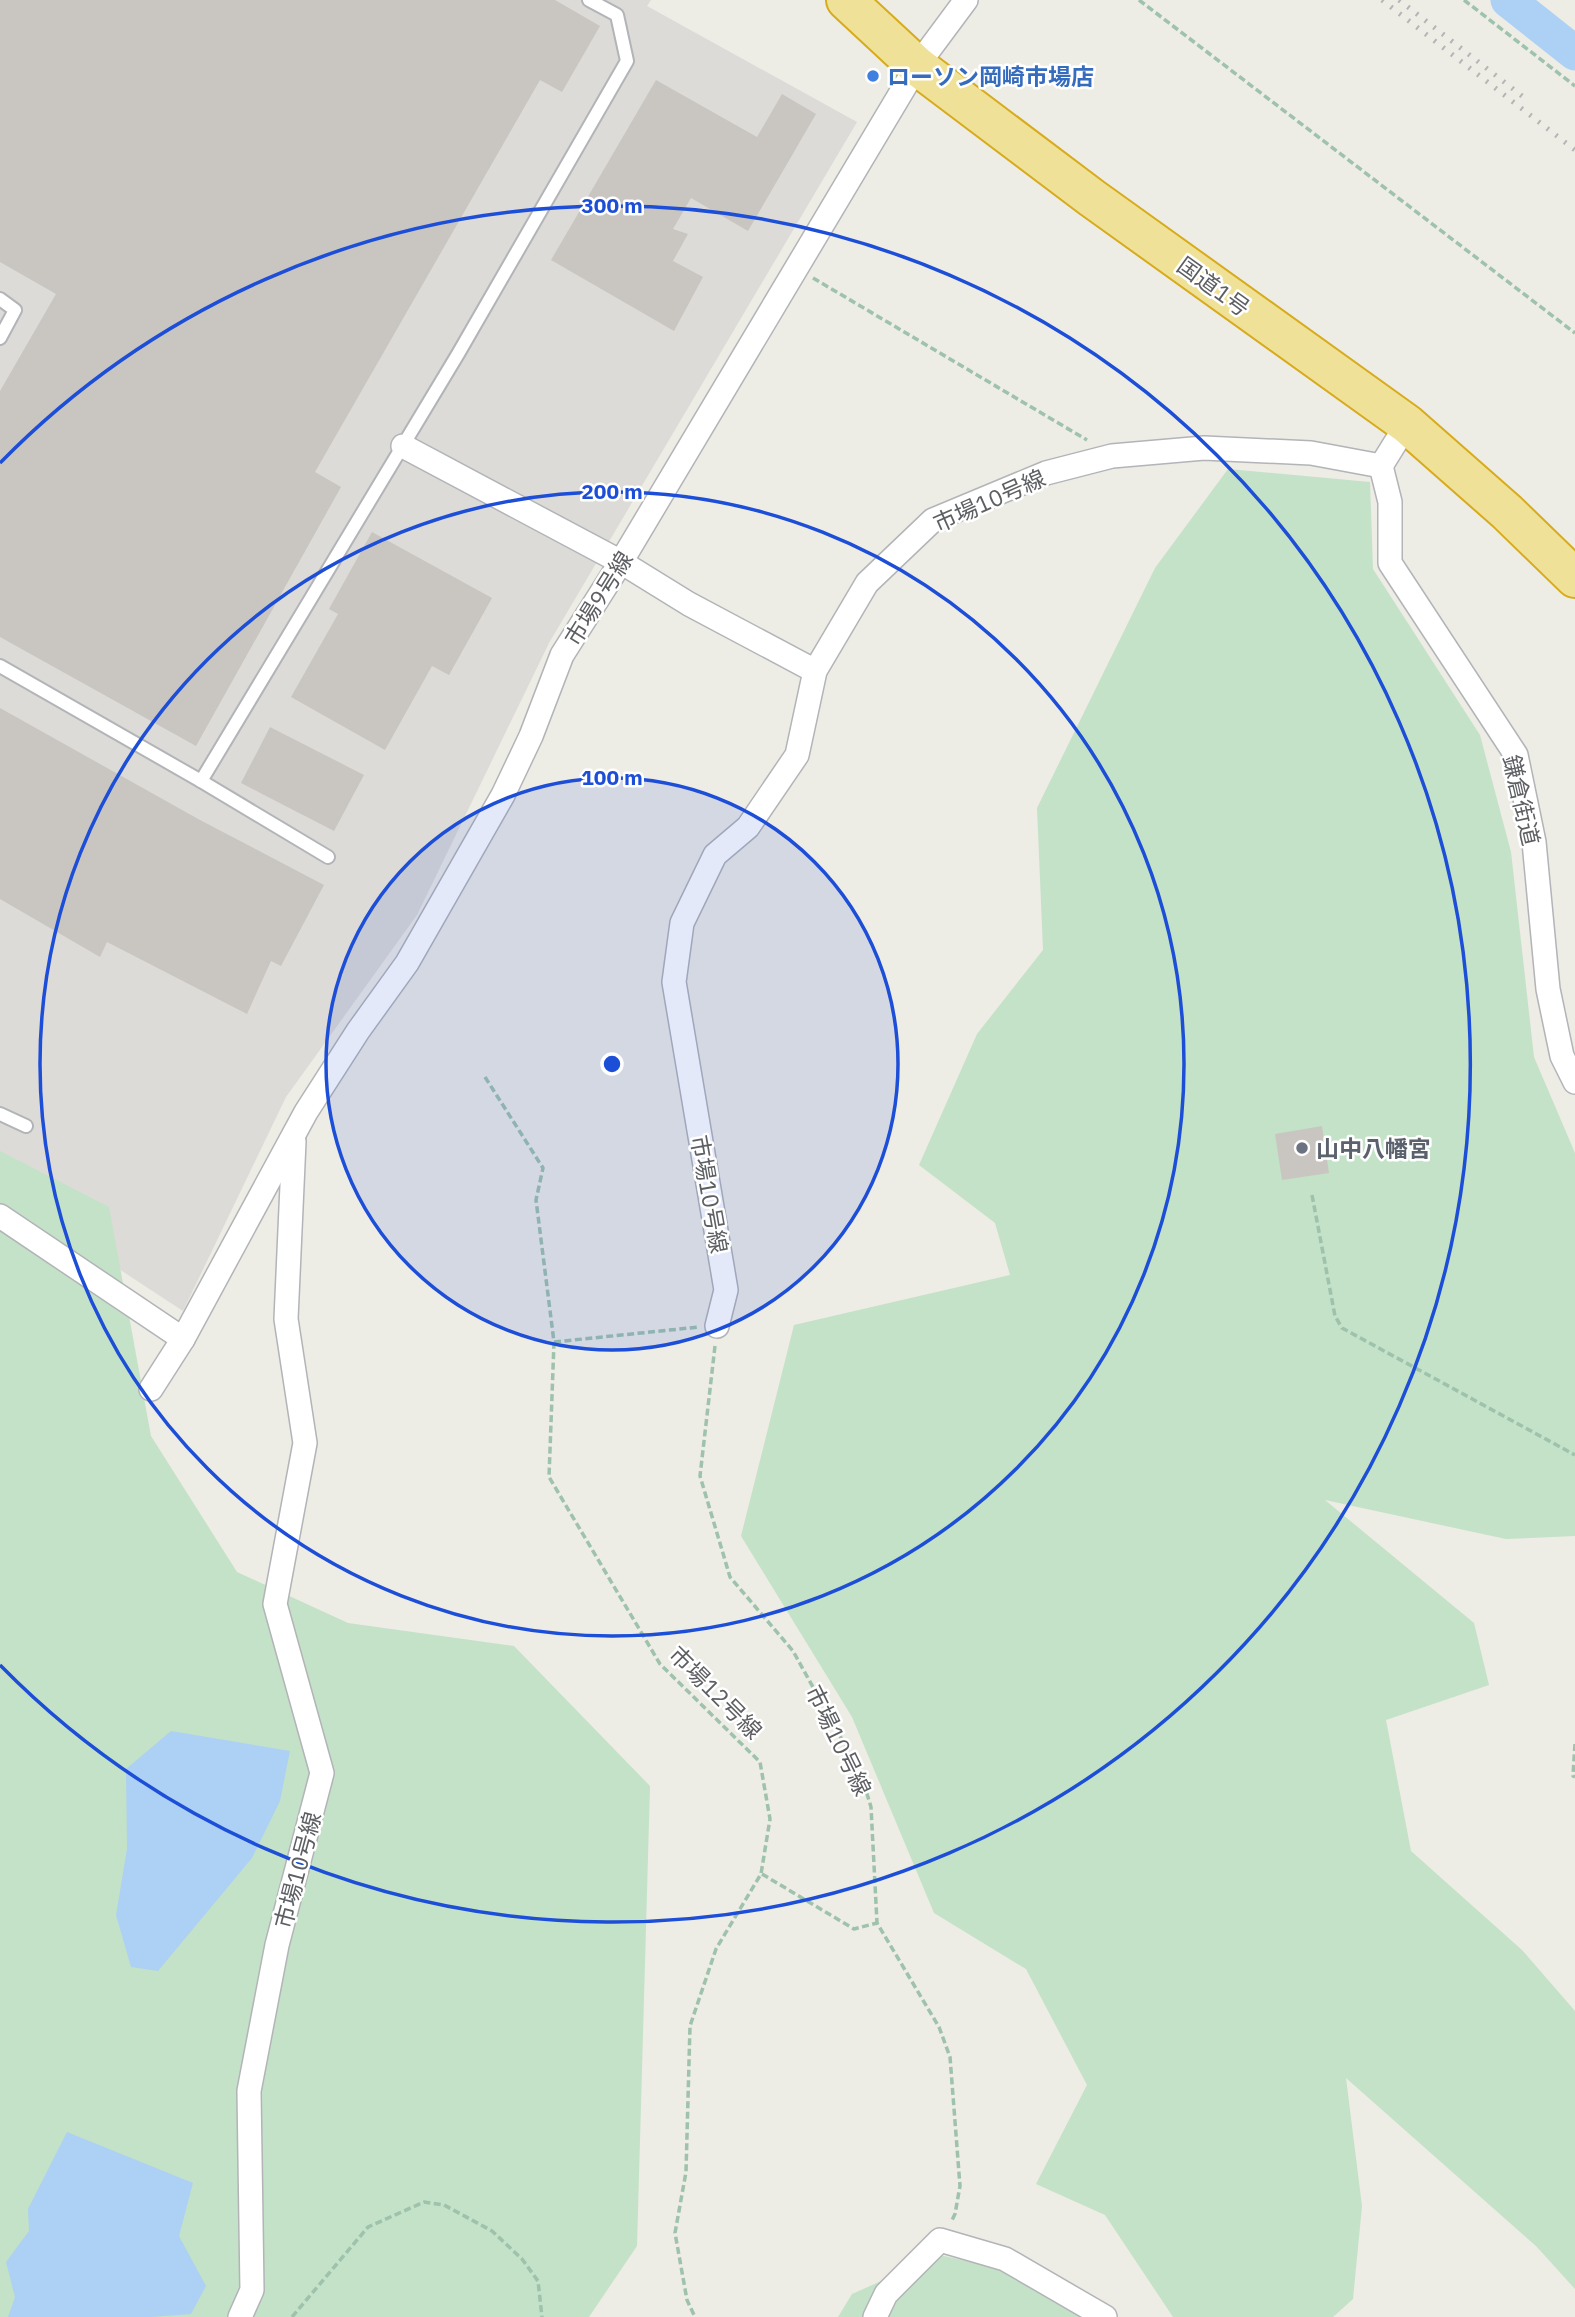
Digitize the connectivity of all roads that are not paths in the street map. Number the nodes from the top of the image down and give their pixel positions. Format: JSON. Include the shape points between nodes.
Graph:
{"nodes":[{"id":1,"x":589,"y":0,"type":"edge"},
{"id":2,"x":846,"y":0,"type":"edge"},
{"id":3,"x":875,"y":0,"type":"edge"},
{"id":4,"x":967,"y":0,"type":"edge"},
{"id":5,"x":924,"y":55,"type":"junction"},
{"id":6,"x":0,"y":299,"type":"edge"},
{"id":7,"x":0,"y":338,"type":"edge"},
{"id":8,"x":1407,"y":424,"type":"junction"},
{"id":9,"x":403,"y":446,"type":"junction"},
{"id":10,"x":1381,"y":466,"type":"junction"},
{"id":11,"x":1575,"y":545,"type":"edge"},
{"id":12,"x":621,"y":562,"type":"junction"},
{"id":13,"x":1575,"y":578,"type":"edge"},
{"id":14,"x":0,"y":666,"type":"edge"},
{"id":15,"x":815,"y":671,"type":"junction"},
{"id":16,"x":201,"y":780,"type":"junction"},
{"id":17,"x":328,"y":857,"type":"dead end"},
{"id":18,"x":1575,"y":1082,"type":"edge"},
{"id":19,"x":0,"y":1114,"type":"edge"},
{"id":20,"x":26,"y":1125,"type":"dead end"},
{"id":21,"x":295,"y":1136,"type":"junction"},
{"id":22,"x":0,"y":1216,"type":"edge"},
{"id":23,"x":717,"y":1326,"type":"road end"},
{"id":24,"x":183,"y":1339,"type":"junction"},
{"id":25,"x":151,"y":1389,"type":"dead end"},
{"id":26,"x":240,"y":2317,"type":"edge"},
{"id":27,"x":875,"y":2317,"type":"edge"},
{"id":28,"x":1105,"y":2317,"type":"edge"}],
"edges":[{"from":1,"to":9,"type":"lane","via":[[617,15],[627,61]]},
{"from":2,"to":5,"type":"highway","name":"国道1号"},
{"from":3,"to":5,"type":"highway","name":"国道1号"},
{"from":4,"to":5,"type":"street","name":"市場9号線"},
{"from":5,"to":8,"type":"highway","name":"国道1号","via":[[1092,198]]},
{"from":5,"to":11,"type":"highway","name":"国道1号","via":[[1431,423],[1543,513]]},
{"from":5,"to":12,"type":"street","name":"市場9号線"},
{"from":6,"to":7,"type":"lane","via":[[15,310]]},
{"from":8,"to":10,"type":"street"},
{"from":8,"to":13,"type":"highway","name":"国道1号"},
{"from":9,"to":12,"type":"street"},
{"from":9,"to":16,"type":"lane"},
{"from":10,"to":15,"type":"street","name":"市場10号線","via":[[1311,453],[1204,448],[1112,456],[1046,473],[933,520],[867,583]]},
{"from":10,"to":18,"type":"street","name":"鎌倉街道","via":[[1391,502],[1390,563],[1516,755],[1534,842],[1548,989],[1562,1056]]},
{"from":12,"to":15,"type":"street"},
{"from":12,"to":21,"type":"street","name":"市場9号線","via":[[562,655],[503,795],[407,963],[358,1031]]},
{"from":14,"to":16,"type":"lane"},
{"from":15,"to":23,"type":"street","name":"市場10号線","via":[[797,755],[748,827],[715,855],[680,935],[674,982],[726,1290]]},
{"from":16,"to":17,"type":"lane"},
{"from":19,"to":20,"type":"lane"},
{"from":21,"to":24,"type":"street","name":"市場9号線"},
{"from":21,"to":26,"type":"street","name":"市場10号線","via":[[286,1319],[304,1443],[275,1604],[322,1773],[277,1945],[249,2091],[252,2290]]},
{"from":22,"to":24,"type":"street"},
{"from":24,"to":25,"type":"street","name":"市場9号線"},
{"from":27,"to":28,"type":"street","via":[[886,2294],[940,2240],[1004,2259]]}]}
